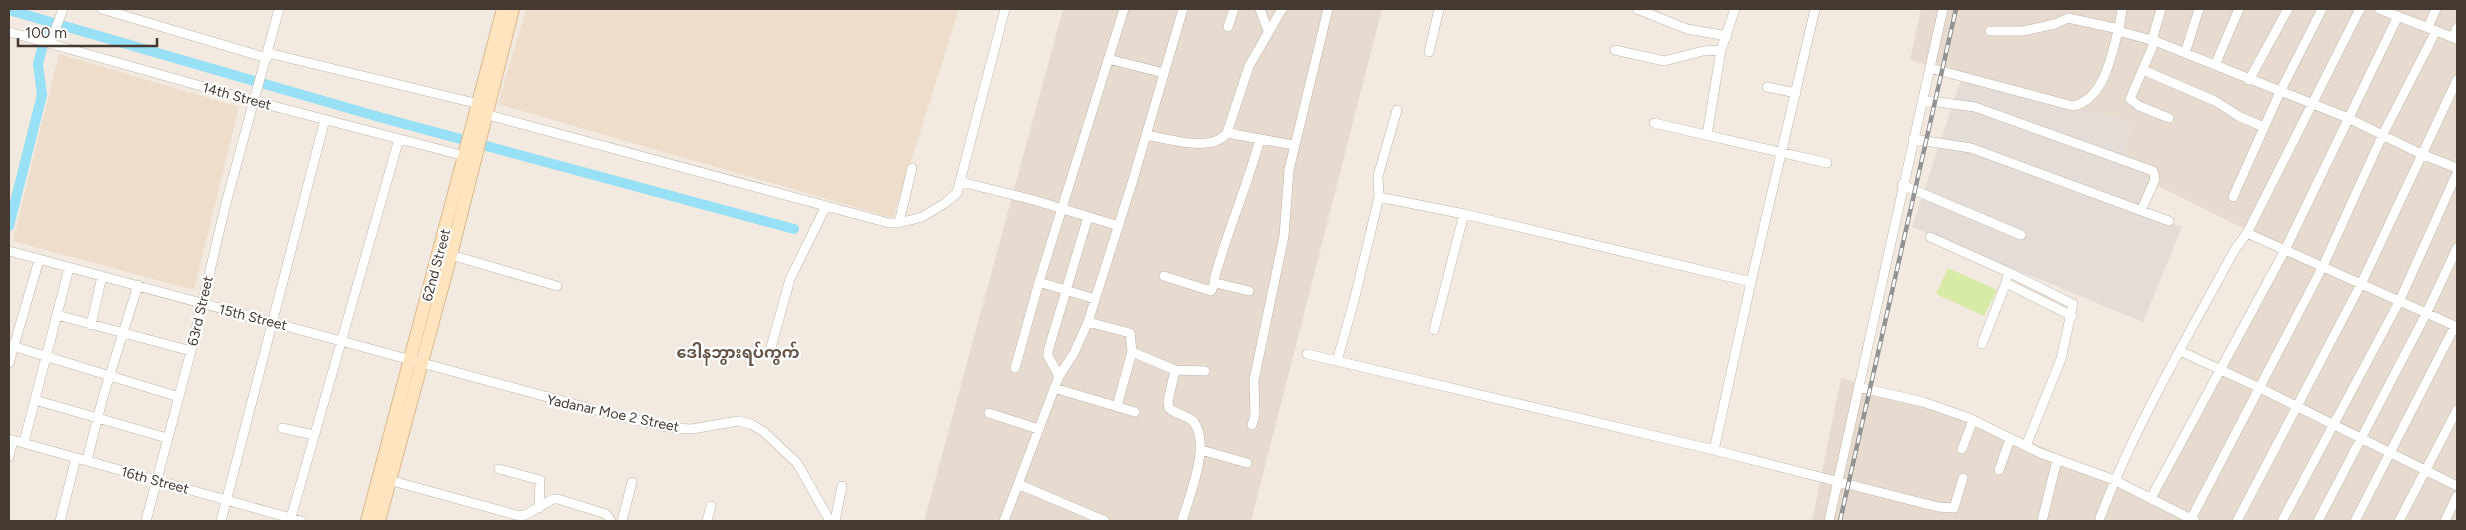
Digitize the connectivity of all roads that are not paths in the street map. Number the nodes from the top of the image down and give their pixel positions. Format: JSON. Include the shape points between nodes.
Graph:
{"nodes":[{"id":1,"x":102,"y":9,"type":"edge"},
{"id":2,"x":280,"y":9,"type":"edge"},
{"id":3,"x":503,"y":9,"type":"edge"},
{"id":4,"x":513,"y":9,"type":"edge"},
{"id":5,"x":1005,"y":9,"type":"edge"},
{"id":6,"x":1124,"y":9,"type":"edge"},
{"id":7,"x":1183,"y":9,"type":"edge"},
{"id":8,"x":1234,"y":9,"type":"edge"},
{"id":9,"x":1260,"y":9,"type":"edge"},
{"id":10,"x":1282,"y":9,"type":"edge"},
{"id":11,"x":1328,"y":9,"type":"edge"},
{"id":12,"x":1439,"y":9,"type":"edge"},
{"id":13,"x":1637,"y":9,"type":"edge"},
{"id":14,"x":1735,"y":9,"type":"edge"},
{"id":15,"x":1815,"y":9,"type":"edge"},
{"id":16,"x":1943,"y":9,"type":"edge"},
{"id":17,"x":2122,"y":9,"type":"edge"},
{"id":18,"x":2161,"y":9,"type":"edge"},
{"id":19,"x":2199,"y":9,"type":"edge"},
{"id":20,"x":2239,"y":9,"type":"edge"},
{"id":21,"x":2288,"y":9,"type":"edge"},
{"id":22,"x":2322,"y":9,"type":"edge"},
{"id":23,"x":2360,"y":9,"type":"edge"},
{"id":24,"x":2379,"y":9,"type":"edge"},
{"id":25,"x":2436,"y":9,"type":"edge"},
{"id":26,"x":62,"y":11,"type":"edge"},
{"id":27,"x":2393,"y":12,"type":"edge"},
{"id":28,"x":1228,"y":27,"type":"dead end"},
{"id":29,"x":2457,"y":28,"type":"edge"},
{"id":30,"x":2432,"y":29,"type":"junction"},
{"id":31,"x":2119,"y":30,"type":"junction"},
{"id":32,"x":1268,"y":31,"type":"junction"},
{"id":33,"x":1990,"y":31,"type":"dead end"},
{"id":34,"x":9,"y":32,"type":"edge"},
{"id":35,"x":1727,"y":36,"type":"junction"},
{"id":36,"x":2455,"y":38,"type":"edge"},
{"id":37,"x":2154,"y":40,"type":"junction"},
{"id":38,"x":48,"y":44,"type":"junction"},
{"id":39,"x":1615,"y":50,"type":"dead end"},
{"id":40,"x":1721,"y":50,"type":"junction"},
{"id":41,"x":1429,"y":52,"type":"dead end"},
{"id":42,"x":2185,"y":52,"type":"junction"},
{"id":43,"x":267,"y":56,"type":"junction"},
{"id":44,"x":1108,"y":59,"type":"junction"},
{"id":45,"x":2215,"y":65,"type":"junction"},
{"id":46,"x":1930,"y":68,"type":"junction"},
{"id":47,"x":2143,"y":70,"type":"junction"},
{"id":48,"x":1164,"y":73,"type":"junction"},
{"id":49,"x":2249,"y":80,"type":"junction"},
{"id":50,"x":2457,"y":80,"type":"edge"},
{"id":51,"x":1767,"y":87,"type":"dead end"},
{"id":52,"x":2280,"y":92,"type":"junction"},
{"id":53,"x":1796,"y":93,"type":"junction"},
{"id":54,"x":254,"y":98,"type":"junction"},
{"id":55,"x":1923,"y":100,"type":"junction"},
{"id":56,"x":2311,"y":104,"type":"junction"},
{"id":57,"x":1397,"y":110,"type":"dead end"},
{"id":58,"x":480,"y":115,"type":"junction"},
{"id":59,"x":2169,"y":118,"type":"dead end"},
{"id":60,"x":2348,"y":118,"type":"junction"},
{"id":61,"x":325,"y":119,"type":"junction"},
{"id":62,"x":1654,"y":124,"type":"dead end"},
{"id":63,"x":2264,"y":127,"type":"junction"},
{"id":64,"x":1227,"y":133,"type":"junction"},
{"id":65,"x":2383,"y":134,"type":"junction"},
{"id":66,"x":1146,"y":135,"type":"junction"},
{"id":67,"x":1707,"y":136,"type":"junction"},
{"id":68,"x":399,"y":139,"type":"junction"},
{"id":69,"x":1260,"y":139,"type":"junction"},
{"id":70,"x":1913,"y":139,"type":"junction"},
{"id":71,"x":1294,"y":145,"type":"junction"},
{"id":72,"x":470,"y":153,"type":"junction"},
{"id":73,"x":1782,"y":154,"type":"junction"},
{"id":74,"x":2421,"y":154,"type":"junction"},
{"id":75,"x":1827,"y":163,"type":"dead end"},
{"id":76,"x":912,"y":168,"type":"dead end"},
{"id":77,"x":2457,"y":168,"type":"edge"},
{"id":78,"x":2457,"y":173,"type":"edge"},
{"id":79,"x":961,"y":182,"type":"junction"},
{"id":80,"x":1902,"y":185,"type":"junction"},
{"id":81,"x":1379,"y":197,"type":"junction"},
{"id":82,"x":2233,"y":197,"type":"dead end"},
{"id":83,"x":826,"y":206,"type":"junction"},
{"id":84,"x":1063,"y":209,"type":"junction"},
{"id":85,"x":2141,"y":211,"type":"junction"},
{"id":86,"x":1464,"y":214,"type":"junction"},
{"id":87,"x":1088,"y":217,"type":"junction"},
{"id":88,"x":2169,"y":222,"type":"dead end"},
{"id":89,"x":900,"y":223,"type":"junction"},
{"id":90,"x":1119,"y":226,"type":"junction"},
{"id":91,"x":2247,"y":233,"type":"junction"},
{"id":92,"x":2021,"y":235,"type":"dead end"},
{"id":93,"x":1930,"y":237,"type":"dead end"},
{"id":94,"x":2457,"y":248,"type":"edge"},
{"id":95,"x":2285,"y":250,"type":"junction"},
{"id":96,"x":10,"y":252,"type":"edge"},
{"id":97,"x":451,"y":255,"type":"junction"},
{"id":98,"x":39,"y":260,"type":"junction"},
{"id":99,"x":2323,"y":266,"type":"junction"},
{"id":100,"x":69,"y":268,"type":"junction"},
{"id":101,"x":2008,"y":272,"type":"junction"},
{"id":102,"x":102,"y":276,"type":"junction"},
{"id":103,"x":1164,"y":276,"type":"dead end"},
{"id":104,"x":1039,"y":282,"type":"junction"},
{"id":105,"x":1215,"y":282,"type":"junction"},
{"id":106,"x":1751,"y":282,"type":"junction"},
{"id":107,"x":2006,"y":282,"type":"junction"},
{"id":108,"x":2362,"y":282,"type":"junction"},
{"id":109,"x":138,"y":286,"type":"junction"},
{"id":110,"x":557,"y":286,"type":"dead end"},
{"id":111,"x":1066,"y":290,"type":"junction"},
{"id":112,"x":1249,"y":292,"type":"dead end"},
{"id":113,"x":1096,"y":299,"type":"junction"},
{"id":114,"x":2399,"y":302,"type":"junction"},
{"id":115,"x":202,"y":304,"type":"junction"},
{"id":116,"x":2426,"y":314,"type":"junction"},
{"id":117,"x":57,"y":316,"type":"junction"},
{"id":118,"x":2072,"y":316,"type":"junction"},
{"id":119,"x":274,"y":322,"type":"junction"},
{"id":120,"x":1088,"y":322,"type":"junction"},
{"id":121,"x":91,"y":325,"type":"junction"},
{"id":122,"x":2457,"y":325,"type":"edge"},
{"id":123,"x":1434,"y":330,"type":"dead end"},
{"id":124,"x":124,"y":334,"type":"junction"},
{"id":125,"x":340,"y":342,"type":"junction"},
{"id":126,"x":1982,"y":344,"type":"dead end"},
{"id":127,"x":11,"y":345,"type":"edge"},
{"id":128,"x":191,"y":351,"type":"junction"},
{"id":129,"x":770,"y":351,"type":"dead end"},
{"id":130,"x":2180,"y":351,"type":"junction"},
{"id":131,"x":1132,"y":352,"type":"junction"},
{"id":132,"x":1307,"y":354,"type":"dead end"},
{"id":133,"x":47,"y":356,"type":"junction"},
{"id":134,"x":1337,"y":361,"type":"junction"},
{"id":135,"x":416,"y":362,"type":"junction"},
{"id":136,"x":9,"y":363,"type":"edge"},
{"id":137,"x":1015,"y":368,"type":"dead end"},
{"id":138,"x":2219,"y":369,"type":"junction"},
{"id":139,"x":1175,"y":370,"type":"junction"},
{"id":140,"x":1205,"y":371,"type":"dead end"},
{"id":141,"x":110,"y":376,"type":"junction"},
{"id":142,"x":1059,"y":376,"type":"junction"},
{"id":143,"x":1858,"y":387,"type":"junction"},
{"id":144,"x":1054,"y":388,"type":"junction"},
{"id":145,"x":2260,"y":388,"type":"junction"},
{"id":146,"x":179,"y":397,"type":"junction"},
{"id":147,"x":35,"y":400,"type":"junction"},
{"id":148,"x":1117,"y":406,"type":"junction"},
{"id":149,"x":2297,"y":407,"type":"junction"},
{"id":150,"x":2457,"y":410,"type":"edge"},
{"id":151,"x":1135,"y":412,"type":"dead end"},
{"id":152,"x":988,"y":413,"type":"dead end"},
{"id":153,"x":98,"y":418,"type":"junction"},
{"id":154,"x":1973,"y":420,"type":"junction"},
{"id":155,"x":2333,"y":425,"type":"junction"},
{"id":156,"x":1252,"y":426,"type":"dead end"},
{"id":157,"x":282,"y":428,"type":"dead end"},
{"id":158,"x":1038,"y":429,"type":"junction"},
{"id":159,"x":313,"y":435,"type":"junction"},
{"id":160,"x":167,"y":438,"type":"junction"},
{"id":161,"x":11,"y":439,"type":"edge"},
{"id":162,"x":2010,"y":439,"type":"junction"},
{"id":163,"x":2361,"y":439,"type":"junction"},
{"id":164,"x":24,"y":442,"type":"junction"},
{"id":165,"x":2026,"y":446,"type":"junction"},
{"id":166,"x":1962,"y":449,"type":"dead end"},
{"id":167,"x":1201,"y":450,"type":"junction"},
{"id":168,"x":1714,"y":450,"type":"junction"},
{"id":169,"x":2389,"y":454,"type":"junction"},
{"id":170,"x":9,"y":457,"type":"edge"},
{"id":171,"x":76,"y":458,"type":"junction"},
{"id":172,"x":87,"y":460,"type":"junction"},
{"id":173,"x":2057,"y":460,"type":"junction"},
{"id":174,"x":1247,"y":463,"type":"dead end"},
{"id":175,"x":499,"y":469,"type":"dead end"},
{"id":176,"x":1999,"y":470,"type":"dead end"},
{"id":177,"x":2425,"y":471,"type":"junction"},
{"id":178,"x":1962,"y":478,"type":"dead end"},
{"id":179,"x":385,"y":479,"type":"junction"},
{"id":180,"x":156,"y":480,"type":"junction"},
{"id":181,"x":2114,"y":480,"type":"junction"},
{"id":182,"x":1837,"y":481,"type":"junction"},
{"id":183,"x":632,"y":482,"type":"dead end"},
{"id":184,"x":1018,"y":484,"type":"junction"},
{"id":185,"x":842,"y":486,"type":"dead end"},
{"id":186,"x":2457,"y":486,"type":"edge"},
{"id":187,"x":2457,"y":496,"type":"edge"},
{"id":188,"x":2151,"y":498,"type":"junction"},
{"id":189,"x":227,"y":499,"type":"junction"},
{"id":190,"x":711,"y":506,"type":"dead end"},
{"id":191,"x":539,"y":508,"type":"junction"},
{"id":192,"x":2100,"y":518,"type":"dead end"},
{"id":193,"x":291,"y":520,"type":"edge"},
{"id":194,"x":2044,"y":520,"type":"edge"},
{"id":195,"x":2193,"y":520,"type":"edge"},
{"id":196,"x":60,"y":521,"type":"edge"},
{"id":197,"x":146,"y":521,"type":"edge"},
{"id":198,"x":221,"y":521,"type":"edge"},
{"id":199,"x":301,"y":521,"type":"edge"},
{"id":200,"x":367,"y":521,"type":"edge"},
{"id":201,"x":379,"y":521,"type":"edge"},
{"id":202,"x":612,"y":521,"type":"edge"},
{"id":203,"x":622,"y":521,"type":"edge"},
{"id":204,"x":708,"y":521,"type":"edge"},
{"id":205,"x":830,"y":521,"type":"edge"},
{"id":206,"x":835,"y":521,"type":"edge"},
{"id":207,"x":1004,"y":521,"type":"edge"},
{"id":208,"x":1106,"y":521,"type":"edge"},
{"id":209,"x":1182,"y":521,"type":"edge"},
{"id":210,"x":1829,"y":521,"type":"edge"},
{"id":211,"x":2237,"y":521,"type":"edge"},
{"id":212,"x":2282,"y":521,"type":"edge"},
{"id":213,"x":2318,"y":521,"type":"edge"},
{"id":214,"x":2354,"y":521,"type":"edge"},
{"id":215,"x":2399,"y":521,"type":"edge"},
{"id":216,"x":2444,"y":521,"type":"edge"}],
"edges":[{"from":1,"to":43,"type":"street"},
{"from":2,"to":43,"type":"street","name":"63rd Street"},
{"from":3,"to":58,"type":"main road","name":"62nd Street"},
{"from":4,"to":58,"type":"main road","name":"62nd Street"},
{"from":5,"to":79,"type":"street"},
{"from":6,"to":44,"type":"street"},
{"from":7,"to":48,"type":"street"},
{"from":8,"to":28,"type":"street"},
{"from":9,"to":32,"type":"street"},
{"from":10,"to":32,"type":"street"},
{"from":11,"to":71,"type":"street"},
{"from":12,"to":41,"type":"street"},
{"from":13,"to":35,"type":"street","via":[[1687,29]]},
{"from":14,"to":35,"type":"street"},
{"from":15,"to":53,"type":"street"},
{"from":16,"to":46,"type":"street"},
{"from":17,"to":31,"type":"street"},
{"from":18,"to":37,"type":"street"},
{"from":19,"to":42,"type":"street"},
{"from":20,"to":45,"type":"street"},
{"from":21,"to":49,"type":"street"},
{"from":22,"to":52,"type":"street"},
{"from":23,"to":56,"type":"street"},
{"from":24,"to":27,"type":"street"},
{"from":25,"to":30,"type":"street"},
{"from":26,"to":38,"type":"street"},
{"from":27,"to":30,"type":"street"},
{"from":27,"to":60,"type":"street"},
{"from":29,"to":36,"type":"street"},
{"from":30,"to":36,"type":"street"},
{"from":30,"to":65,"type":"street"},
{"from":31,"to":33,"type":"street","via":[[2068,18],[2023,31]]},
{"from":31,"to":37,"type":"street"},
{"from":31,"to":46,"type":"street","via":[[2105,76],[2094,93],[2073,106]]},
{"from":32,"to":64,"type":"street","via":[[1249,66]]},
{"from":34,"to":38,"type":"street","name":"14th Street"},
{"from":35,"to":40,"type":"street"},
{"from":37,"to":42,"type":"street"},
{"from":37,"to":47,"type":"street"},
{"from":38,"to":54,"type":"street","name":"14th Street"},
{"from":39,"to":40,"type":"street","via":[[1664,61]]},
{"from":40,"to":67,"type":"street"},
{"from":42,"to":45,"type":"street"},
{"from":43,"to":54,"type":"street","name":"63rd Street"},
{"from":43,"to":58,"type":"street"},
{"from":44,"to":48,"type":"street"},
{"from":44,"to":84,"type":"street"},
{"from":45,"to":49,"type":"street"},
{"from":46,"to":55,"type":"street"},
{"from":47,"to":59,"type":"street","via":[[2131,102]]},
{"from":47,"to":63,"type":"street","via":[[2215,101]]},
{"from":48,"to":66,"type":"street"},
{"from":49,"to":52,"type":"street"},
{"from":50,"to":74,"type":"street"},
{"from":51,"to":53,"type":"street"},
{"from":52,"to":56,"type":"street"},
{"from":52,"to":63,"type":"street"},
{"from":53,"to":73,"type":"street"},
{"from":54,"to":61,"type":"street","name":"14th Street"},
{"from":54,"to":115,"type":"street","name":"63rd Street"},
{"from":55,"to":70,"type":"street"},
{"from":55,"to":85,"type":"street","via":[[1975,107],[2153,171],[2155,179]]},
{"from":56,"to":60,"type":"street"},
{"from":56,"to":91,"type":"street"},
{"from":57,"to":81,"type":"street","via":[[1378,176]]},
{"from":58,"to":72,"type":"main road","name":"62nd Street"},
{"from":58,"to":83,"type":"street"},
{"from":60,"to":65,"type":"street"},
{"from":60,"to":95,"type":"street"},
{"from":61,"to":68,"type":"street","name":"14th Street"},
{"from":61,"to":119,"type":"street"},
{"from":62,"to":67,"type":"street"},
{"from":63,"to":82,"type":"street"},
{"from":64,"to":66,"type":"street","via":[[1220,141],[1207,144]]},
{"from":64,"to":69,"type":"street"},
{"from":65,"to":74,"type":"street"},
{"from":65,"to":99,"type":"street"},
{"from":66,"to":90,"type":"street"},
{"from":67,"to":73,"type":"street"},
{"from":68,"to":72,"type":"street","name":"14th Street"},
{"from":68,"to":125,"type":"street"},
{"from":69,"to":71,"type":"street"},
{"from":69,"to":105,"type":"street","via":[[1247,185],[1227,234]]},
{"from":70,"to":80,"type":"street"},
{"from":70,"to":85,"type":"street","via":[[1971,148]]},
{"from":71,"to":156,"type":"street","via":[[1284,236],[1254,380],[1255,415]]},
{"from":72,"to":97,"type":"main road","name":"62nd Street"},
{"from":72,"to":135,"type":"main road","name":"62nd Street"},
{"from":73,"to":75,"type":"street"},
{"from":73,"to":106,"type":"street"},
{"from":74,"to":77,"type":"street"},
{"from":74,"to":108,"type":"street"},
{"from":76,"to":89,"type":"street"},
{"from":78,"to":114,"type":"street"},
{"from":79,"to":84,"type":"street"},
{"from":79,"to":89,"type":"street","via":[[957,193],[946,203],[914,220]]},
{"from":80,"to":92,"type":"street"},
{"from":80,"to":143,"type":"street"},
{"from":81,"to":86,"type":"street"},
{"from":81,"to":134,"type":"street"},
{"from":83,"to":89,"type":"street"},
{"from":83,"to":129,"type":"street","via":[[790,279]]},
{"from":84,"to":87,"type":"street"},
{"from":84,"to":104,"type":"street"},
{"from":85,"to":88,"type":"street"},
{"from":86,"to":106,"type":"street"},
{"from":86,"to":123,"type":"street"},
{"from":87,"to":90,"type":"street"},
{"from":87,"to":111,"type":"street"},
{"from":90,"to":113,"type":"street"},
{"from":91,"to":95,"type":"street"},
{"from":91,"to":130,"type":"street"},
{"from":93,"to":101,"type":"street"},
{"from":94,"to":116,"type":"street"},
{"from":95,"to":99,"type":"street"},
{"from":95,"to":138,"type":"street"},
{"from":96,"to":98,"type":"street","name":"15th Street"},
{"from":97,"to":110,"type":"street"},
{"from":97,"to":135,"type":"main road","name":"62nd Street"},
{"from":98,"to":100,"type":"street","name":"15th Street"},
{"from":98,"to":127,"type":"street"},
{"from":99,"to":108,"type":"street"},
{"from":99,"to":145,"type":"street"},
{"from":100,"to":102,"type":"street","name":"15th Street"},
{"from":100,"to":117,"type":"street"},
{"from":101,"to":107,"type":"street"},
{"from":101,"to":118,"type":"street","via":[[2072,302]]},
{"from":102,"to":109,"type":"street","name":"15th Street"},
{"from":102,"to":121,"type":"street"},
{"from":103,"to":105,"type":"street","via":[[1211,291]]},
{"from":104,"to":111,"type":"street"},
{"from":104,"to":137,"type":"street"},
{"from":105,"to":112,"type":"street"},
{"from":106,"to":168,"type":"street"},
{"from":107,"to":118,"type":"street"},
{"from":107,"to":126,"type":"street"},
{"from":108,"to":114,"type":"street"},
{"from":108,"to":149,"type":"street"},
{"from":109,"to":115,"type":"street","name":"15th Street"},
{"from":109,"to":124,"type":"street"},
{"from":111,"to":113,"type":"street"},
{"from":111,"to":142,"type":"street","via":[[1048,352]]},
{"from":113,"to":120,"type":"street"},
{"from":114,"to":116,"type":"street"},
{"from":114,"to":155,"type":"street"},
{"from":115,"to":119,"type":"street","name":"15th Street"},
{"from":115,"to":128,"type":"street","name":"63rd Street"},
{"from":116,"to":122,"type":"street"},
{"from":116,"to":163,"type":"street"},
{"from":117,"to":121,"type":"street"},
{"from":117,"to":133,"type":"street"},
{"from":118,"to":165,"type":"street","via":[[2061,358]]},
{"from":119,"to":125,"type":"street","name":"15th Street"},
{"from":119,"to":189,"type":"street"},
{"from":120,"to":131,"type":"street","via":[[1130,333]]},
{"from":120,"to":142,"type":"street"},
{"from":121,"to":124,"type":"street"},
{"from":122,"to":169,"type":"street"},
{"from":124,"to":128,"type":"street"},
{"from":124,"to":141,"type":"street"},
{"from":125,"to":135,"type":"street","name":"15th Street"},
{"from":125,"to":159,"type":"street"},
{"from":127,"to":133,"type":"street"},
{"from":127,"to":136,"type":"street"},
{"from":128,"to":146,"type":"street","name":"63rd Street"},
{"from":130,"to":138,"type":"street"},
{"from":130,"to":181,"type":"street"},
{"from":131,"to":139,"type":"street"},
{"from":131,"to":148,"type":"street"},
{"from":132,"to":134,"type":"street"},
{"from":133,"to":141,"type":"street"},
{"from":133,"to":147,"type":"street"},
{"from":134,"to":168,"type":"street"},
{"from":135,"to":179,"type":"main road","name":"62nd Street"},
{"from":135,"to":205,"type":"street","name":"Yadanar Moe 2 Street","via":[[664,427],[692,429],[730,421],[751,424],[797,463]]},
{"from":138,"to":145,"type":"street"},
{"from":138,"to":188,"type":"street"},
{"from":139,"to":140,"type":"street"},
{"from":139,"to":167,"type":"street","via":[[1169,408],[1194,422]]},
{"from":141,"to":146,"type":"street"},
{"from":141,"to":153,"type":"street"},
{"from":142,"to":144,"type":"street"},
{"from":143,"to":154,"type":"street","via":[[1923,402]]},
{"from":143,"to":182,"type":"street"},
{"from":144,"to":148,"type":"street"},
{"from":144,"to":158,"type":"street"},
{"from":145,"to":149,"type":"street"},
{"from":145,"to":195,"type":"street"},
{"from":146,"to":160,"type":"street","name":"63rd Street"},
{"from":147,"to":153,"type":"street"},
{"from":147,"to":164,"type":"street"},
{"from":148,"to":151,"type":"street"},
{"from":149,"to":155,"type":"street"},
{"from":149,"to":211,"type":"street"},
{"from":150,"to":177,"type":"street"},
{"from":152,"to":158,"type":"street"},
{"from":153,"to":160,"type":"street"},
{"from":153,"to":172,"type":"street"},
{"from":154,"to":162,"type":"street"},
{"from":154,"to":166,"type":"street"},
{"from":155,"to":163,"type":"street"},
{"from":155,"to":212,"type":"street"},
{"from":157,"to":159,"type":"street"},
{"from":158,"to":184,"type":"street"},
{"from":159,"to":193,"type":"street"},
{"from":160,"to":180,"type":"street","name":"63rd Street"},
{"from":161,"to":164,"type":"street","name":"16th Street"},
{"from":161,"to":170,"type":"street"},
{"from":162,"to":165,"type":"street"},
{"from":162,"to":176,"type":"street"},
{"from":163,"to":169,"type":"street"},
{"from":163,"to":213,"type":"street"},
{"from":164,"to":171,"type":"street","name":"16th Street"},
{"from":165,"to":173,"type":"street"},
{"from":167,"to":174,"type":"street"},
{"from":167,"to":209,"type":"street"},
{"from":168,"to":182,"type":"street"},
{"from":169,"to":177,"type":"street"},
{"from":169,"to":214,"type":"street"},
{"from":171,"to":172,"type":"street","name":"16th Street"},
{"from":171,"to":196,"type":"street"},
{"from":172,"to":180,"type":"street","name":"16th Street"},
{"from":173,"to":181,"type":"street"},
{"from":173,"to":194,"type":"street"},
{"from":175,"to":191,"type":"street","via":[[540,480]]},
{"from":177,"to":186,"type":"street"},
{"from":177,"to":215,"type":"street"},
{"from":178,"to":182,"type":"street","via":[[1952,510]]},
{"from":179,"to":191,"type":"street","via":[[520,516]]},
{"from":179,"to":200,"type":"main road","name":"62nd Street"},
{"from":179,"to":201,"type":"main road","name":"62nd Street"},
{"from":180,"to":189,"type":"street","name":"16th Street"},
{"from":180,"to":197,"type":"street","name":"63rd Street"},
{"from":181,"to":188,"type":"street"},
{"from":181,"to":192,"type":"street"},
{"from":182,"to":210,"type":"street"},
{"from":183,"to":203,"type":"street"},
{"from":184,"to":207,"type":"street"},
{"from":184,"to":208,"type":"street"},
{"from":185,"to":206,"type":"street"},
{"from":187,"to":216,"type":"street"},
{"from":188,"to":195,"type":"street"},
{"from":189,"to":193,"type":"street","name":"16th Street"},
{"from":189,"to":198,"type":"street"},
{"from":190,"to":204,"type":"street"},
{"from":191,"to":202,"type":"street","via":[[558,499],[606,514]]},
{"from":193,"to":199,"type":"street","name":"16th Street"}]}
